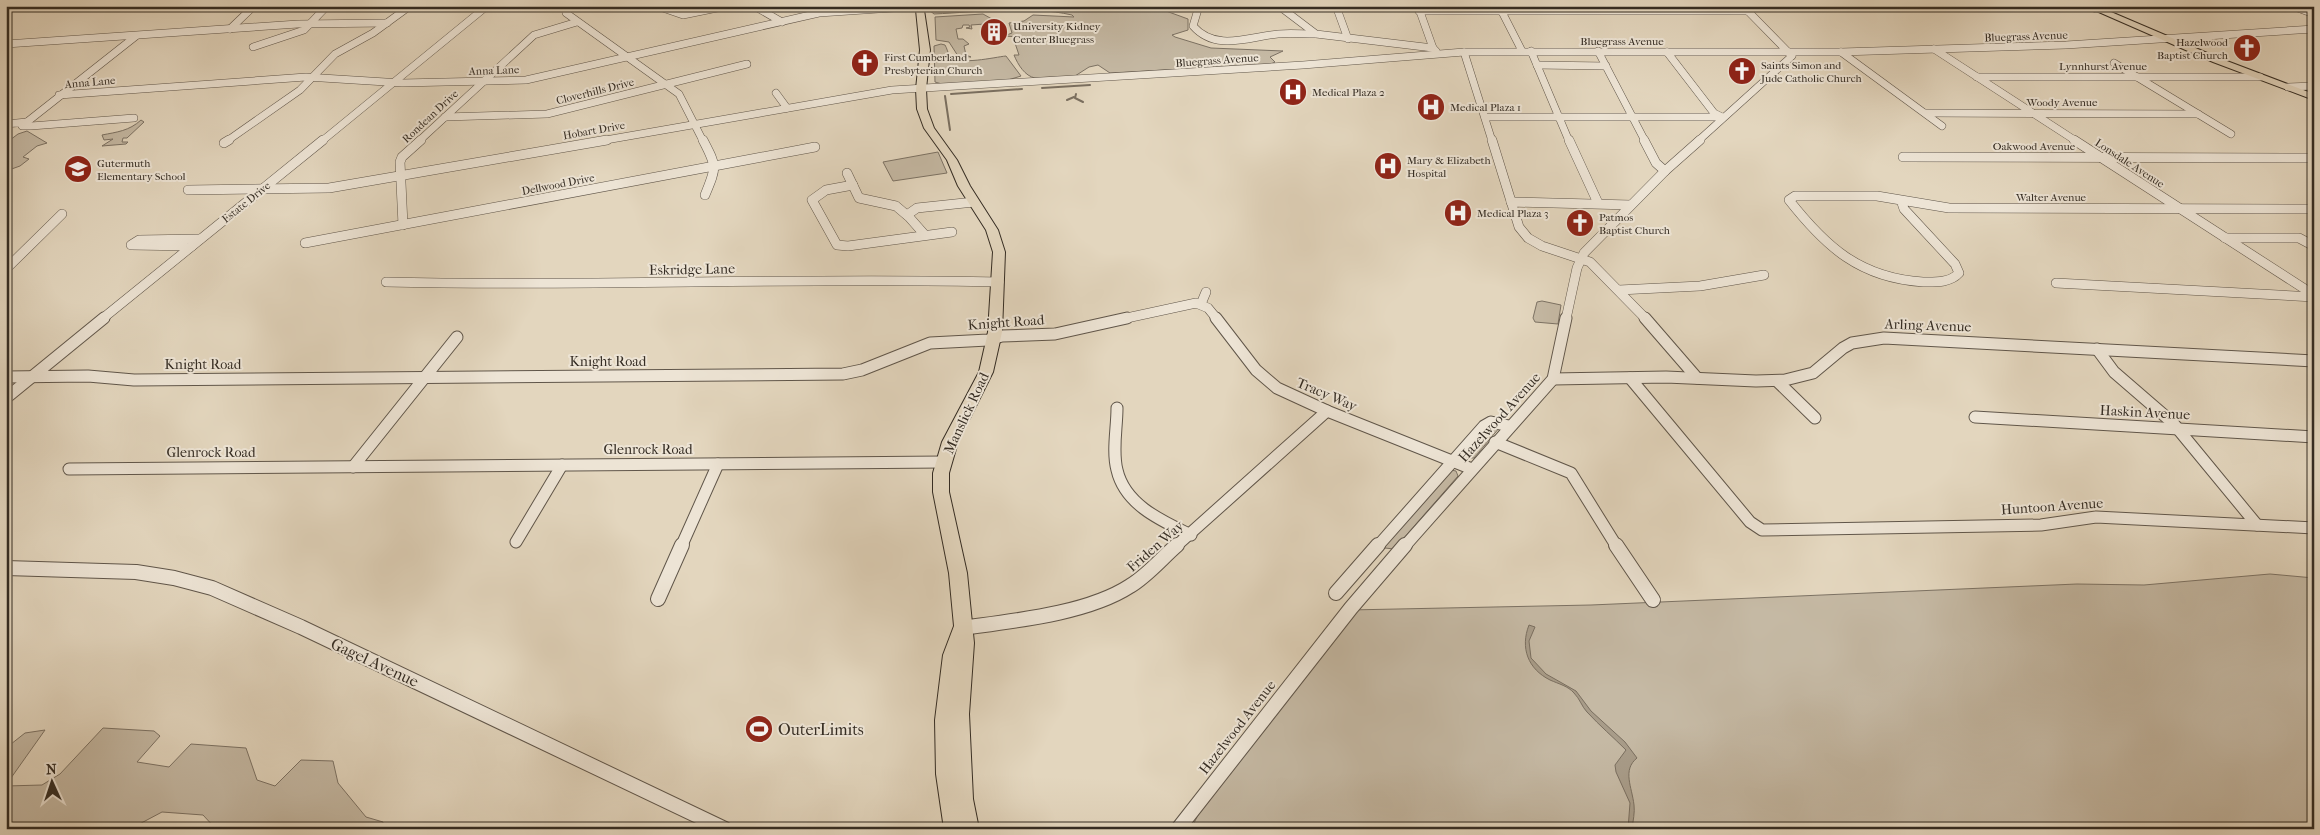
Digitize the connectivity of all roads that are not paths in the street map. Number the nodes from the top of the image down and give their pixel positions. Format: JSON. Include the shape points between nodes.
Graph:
{"nodes":[{"id":1,"x":254,"y":6,"type":"edge"},
{"id":2,"x":327,"y":6,"type":"edge"},
{"id":3,"x":410,"y":6,"type":"edge"},
{"id":4,"x":487,"y":6,"type":"edge"},
{"id":5,"x":566,"y":6,"type":"edge"},
{"id":6,"x":656,"y":6,"type":"edge"},
{"id":7,"x":727,"y":6,"type":"edge"},
{"id":8,"x":754,"y":6,"type":"edge"},
{"id":9,"x":923,"y":6,"type":"edge"},
{"id":10,"x":1199,"y":6,"type":"edge"},
{"id":11,"x":1279,"y":6,"type":"edge"},
{"id":12,"x":1336,"y":6,"type":"edge"},
{"id":13,"x":1702,"y":6,"type":"edge"},
{"id":14,"x":2142,"y":6,"type":"edge"},
{"id":15,"x":2292,"y":6,"type":"edge"},
{"id":16,"x":2093,"y":8,"type":"edge"},
{"id":17,"x":1418,"y":9,"type":"edge"},
{"id":18,"x":1500,"y":9,"type":"edge"},
{"id":19,"x":1582,"y":9,"type":"edge"},
{"id":20,"x":1664,"y":9,"type":"edge"},
{"id":21,"x":1746,"y":9,"type":"edge"},
{"id":22,"x":1706,"y":12,"type":"junction"},
{"id":23,"x":2314,"y":14,"type":"edge"},
{"id":24,"x":577,"y":22,"type":"junction"},
{"id":25,"x":782,"y":22,"type":"junction"},
{"id":26,"x":387,"y":23,"type":"junction"},
{"id":27,"x":311,"y":24,"type":"junction"},
{"id":28,"x":230,"y":29,"type":"junction"},
{"id":29,"x":2314,"y":29,"type":"edge"},
{"id":30,"x":1316,"y":34,"type":"junction"},
{"id":31,"x":137,"y":35,"type":"junction"},
{"id":32,"x":1348,"y":39,"type":"junction"},
{"id":33,"x":2165,"y":39,"type":"junction"},
{"id":34,"x":6,"y":44,"type":"edge"},
{"id":35,"x":253,"y":47,"type":"dead end"},
{"id":36,"x":1934,"y":49,"type":"junction"},
{"id":37,"x":1436,"y":51,"type":"junction"},
{"id":38,"x":1522,"y":51,"type":"junction"},
{"id":39,"x":1531,"y":51,"type":"junction"},
{"id":40,"x":1598,"y":51,"type":"junction"},
{"id":41,"x":1464,"y":52,"type":"junction"},
{"id":42,"x":1667,"y":52,"type":"junction"},
{"id":43,"x":1790,"y":52,"type":"junction"},
{"id":44,"x":1841,"y":52,"type":"junction"},
{"id":45,"x":628,"y":58,"type":"junction"},
{"id":46,"x":2114,"y":63,"type":"dead end"},
{"id":47,"x":747,"y":64,"type":"dead end"},
{"id":48,"x":1537,"y":65,"type":"junction"},
{"id":49,"x":1606,"y":66,"type":"junction"},
{"id":50,"x":315,"y":77,"type":"junction"},
{"id":51,"x":1977,"y":77,"type":"junction"},
{"id":52,"x":2137,"y":77,"type":"junction"},
{"id":53,"x":2260,"y":77,"type":"junction"},
{"id":54,"x":394,"y":82,"type":"junction"},
{"id":55,"x":483,"y":82,"type":"junction"},
{"id":56,"x":666,"y":85,"type":"junction"},
{"id":57,"x":2314,"y":86,"type":"edge"},
{"id":58,"x":926,"y":88,"type":"junction"},
{"id":59,"x":2288,"y":88,"type":"junction"},
{"id":60,"x":776,"y":93,"type":"dead end"},
{"id":61,"x":59,"y":96,"type":"junction"},
{"id":62,"x":2314,"y":97,"type":"edge"},
{"id":63,"x":787,"y":108,"type":"junction"},
{"id":64,"x":1926,"y":113,"type":"junction"},
{"id":65,"x":2034,"y":114,"type":"junction"},
{"id":66,"x":2198,"y":114,"type":"junction"},
{"id":67,"x":445,"y":117,"type":"junction"},
{"id":68,"x":1485,"y":117,"type":"junction"},
{"id":69,"x":1560,"y":117,"type":"junction"},
{"id":70,"x":1634,"y":117,"type":"junction"},
{"id":71,"x":1722,"y":117,"type":"junction"},
{"id":72,"x":134,"y":118,"type":"dead end"},
{"id":73,"x":27,"y":122,"type":"junction"},
{"id":74,"x":6,"y":124,"type":"edge"},
{"id":75,"x":695,"y":124,"type":"junction"},
{"id":76,"x":1942,"y":126,"type":"dead end"},
{"id":77,"x":2231,"y":134,"type":"dead end"},
{"id":78,"x":224,"y":143,"type":"dead end"},
{"id":79,"x":815,"y":147,"type":"dead end"},
{"id":80,"x":1904,"y":157,"type":"dead end"},
{"id":81,"x":2101,"y":157,"type":"junction"},
{"id":82,"x":2314,"y":158,"type":"edge"},
{"id":83,"x":715,"y":166,"type":"junction"},
{"id":84,"x":1665,"y":171,"type":"junction"},
{"id":85,"x":847,"y":173,"type":"dead end"},
{"id":86,"x":400,"y":176,"type":"junction"},
{"id":87,"x":852,"y":185,"type":"junction"},
{"id":88,"x":188,"y":190,"type":"dead end"},
{"id":89,"x":262,"y":190,"type":"junction"},
{"id":90,"x":705,"y":196,"type":"dead end"},
{"id":91,"x":1901,"y":200,"type":"junction"},
{"id":92,"x":974,"y":202,"type":"junction"},
{"id":93,"x":1511,"y":202,"type":"junction"},
{"id":94,"x":1598,"y":203,"type":"junction"},
{"id":95,"x":1631,"y":205,"type":"junction"},
{"id":96,"x":2179,"y":208,"type":"junction"},
{"id":97,"x":2314,"y":209,"type":"edge"},
{"id":98,"x":62,"y":214,"type":"dead end"},
{"id":99,"x":907,"y":215,"type":"junction"},
{"id":100,"x":403,"y":225,"type":"junction"},
{"id":101,"x":952,"y":232,"type":"dead end"},
{"id":102,"x":924,"y":234,"type":"junction"},
{"id":103,"x":2225,"y":238,"type":"junction"},
{"id":104,"x":196,"y":243,"type":"junction"},
{"id":105,"x":305,"y":243,"type":"dead end"},
{"id":106,"x":2314,"y":246,"type":"edge"},
{"id":107,"x":1581,"y":259,"type":"junction"},
{"id":108,"x":6,"y":269,"type":"edge"},
{"id":109,"x":1764,"y":275,"type":"dead end"},
{"id":110,"x":386,"y":282,"type":"dead end"},
{"id":111,"x":999,"y":282,"type":"junction"},
{"id":112,"x":2056,"y":283,"type":"dead end"},
{"id":113,"x":1619,"y":290,"type":"junction"},
{"id":114,"x":1206,"y":292,"type":"dead end"},
{"id":115,"x":2314,"y":296,"type":"edge"},
{"id":116,"x":1201,"y":304,"type":"junction"},
{"id":117,"x":457,"y":337,"type":"dead end"},
{"id":118,"x":994,"y":338,"type":"junction"},
{"id":119,"x":2097,"y":349,"type":"junction"},
{"id":120,"x":2314,"y":361,"type":"edge"},
{"id":121,"x":33,"y":376,"type":"junction"},
{"id":122,"x":6,"y":377,"type":"edge"},
{"id":123,"x":424,"y":378,"type":"junction"},
{"id":124,"x":1630,"y":378,"type":"junction"},
{"id":125,"x":1697,"y":378,"type":"junction"},
{"id":126,"x":1552,"y":379,"type":"junction"},
{"id":127,"x":1776,"y":381,"type":"junction"},
{"id":128,"x":6,"y":398,"type":"edge"},
{"id":129,"x":1117,"y":408,"type":"dead end"},
{"id":130,"x":1327,"y":411,"type":"junction"},
{"id":131,"x":1975,"y":417,"type":"dead end"},
{"id":132,"x":1815,"y":418,"type":"dead end"},
{"id":133,"x":1509,"y":426,"type":"junction"},
{"id":134,"x":2176,"y":428,"type":"junction"},
{"id":135,"x":2314,"y":437,"type":"edge"},
{"id":136,"x":1495,"y":442,"type":"junction"},
{"id":137,"x":944,"y":462,"type":"junction"},
{"id":138,"x":1452,"y":462,"type":"junction"},
{"id":139,"x":718,"y":464,"type":"junction"},
{"id":140,"x":562,"y":465,"type":"junction"},
{"id":141,"x":353,"y":466,"type":"junction"},
{"id":142,"x":69,"y":468,"type":"dead end"},
{"id":143,"x":1472,"y":469,"type":"junction"},
{"id":144,"x":2257,"y":524,"type":"junction"},
{"id":145,"x":2314,"y":528,"type":"edge"},
{"id":146,"x":1191,"y":535,"type":"junction"},
{"id":147,"x":516,"y":542,"type":"dead end"},
{"id":148,"x":1376,"y":548,"type":"junction"},
{"id":149,"x":1396,"y":556,"type":"junction"},
{"id":150,"x":6,"y":568,"type":"edge"},
{"id":151,"x":1336,"y":593,"type":"dead end"},
{"id":152,"x":658,"y":600,"type":"dead end"},
{"id":153,"x":1653,"y":600,"type":"dead end"},
{"id":154,"x":962,"y":628,"type":"junction"},
{"id":155,"x":959,"y":821,"type":"edge"},
{"id":156,"x":725,"y":829,"type":"edge"},
{"id":157,"x":1178,"y":829,"type":"edge"}],
"edges":[{"from":1,"to":28,"type":"street"},
{"from":2,"to":27,"type":"street"},
{"from":3,"to":26,"type":"street"},
{"from":4,"to":54,"type":"street","name":"Estate Drive"},
{"from":5,"to":24,"type":"street","via":[[564,11]]},
{"from":6,"to":7,"type":"street","via":[[676,16]]},
{"from":8,"to":25,"type":"street"},
{"from":9,"to":25,"type":"street","name":"Anna Lane","via":[[835,11]]},
{"from":9,"to":58,"type":"main road","name":"Manslick Road","via":[[930,45]]},
{"from":10,"to":30,"type":"street","via":[[1193,26],[1199,34],[1211,39],[1239,42],[1281,34]]},
{"from":11,"to":30,"type":"street"},
{"from":12,"to":32,"type":"street"},
{"from":13,"to":22,"type":"street"},
{"from":14,"to":16,"type":"street"},
{"from":15,"to":23,"type":"street"},
{"from":16,"to":33,"type":"main road"},
{"from":17,"to":18,"type":"street"},
{"from":17,"to":37,"type":"street"},
{"from":18,"to":19,"type":"street"},
{"from":18,"to":38,"type":"street"},
{"from":19,"to":20,"type":"street"},
{"from":20,"to":22,"type":"street"},
{"from":21,"to":22,"type":"street"},
{"from":21,"to":43,"type":"street"},
{"from":24,"to":45,"type":"street"},
{"from":24,"to":55,"type":"street","name":"Rondean Drive","via":[[534,35]]},
{"from":25,"to":45,"type":"street","name":"Anna Lane"},
{"from":26,"to":27,"type":"street"},
{"from":26,"to":50,"type":"street","via":[[335,54]]},
{"from":27,"to":28,"type":"street"},
{"from":27,"to":35,"type":"street","via":[[297,33]]},
{"from":28,"to":31,"type":"street"},
{"from":29,"to":33,"type":"street","name":"Bluegrass Avenue"},
{"from":30,"to":32,"type":"street"},
{"from":31,"to":34,"type":"street"},
{"from":31,"to":61,"type":"street"},
{"from":32,"to":37,"type":"street"},
{"from":33,"to":36,"type":"street","name":"Bluegrass Avenue"},
{"from":33,"to":53,"type":"main road"},
{"from":36,"to":44,"type":"street","name":"Bluegrass Avenue"},
{"from":36,"to":51,"type":"street","name":"Lonsdale Avenue"},
{"from":37,"to":41,"type":"street","name":"Bluegrass Avenue"},
{"from":37,"to":58,"type":"street","name":"Bluegrass Avenue","via":[[1303,65]]},
{"from":38,"to":39,"type":"street","name":"Bluegrass Avenue"},
{"from":38,"to":41,"type":"street","name":"Bluegrass Avenue"},
{"from":39,"to":40,"type":"street","name":"Bluegrass Avenue"},
{"from":39,"to":48,"type":"street"},
{"from":40,"to":42,"type":"street","name":"Bluegrass Avenue"},
{"from":40,"to":49,"type":"street"},
{"from":41,"to":68,"type":"street"},
{"from":42,"to":43,"type":"street","name":"Bluegrass Avenue"},
{"from":42,"to":71,"type":"street","via":[[1714,113]]},
{"from":43,"to":44,"type":"street","name":"Bluegrass Avenue"},
{"from":43,"to":71,"type":"street","name":"Hazelwood Avenue","via":[[1792,56],[1784,64]]},
{"from":44,"to":64,"type":"street"},
{"from":45,"to":55,"type":"street","name":"Anna Lane","via":[[534,79]]},
{"from":45,"to":56,"type":"street"},
{"from":46,"to":52,"type":"street"},
{"from":47,"to":56,"type":"street","name":"Cloverhills Drive"},
{"from":48,"to":49,"type":"street"},
{"from":48,"to":69,"type":"street"},
{"from":49,"to":70,"type":"street"},
{"from":50,"to":54,"type":"street","name":"Anna Lane"},
{"from":50,"to":61,"type":"street","name":"Anna Lane"},
{"from":50,"to":78,"type":"street"},
{"from":51,"to":52,"type":"street","name":"Lynnhurst Avenue"},
{"from":51,"to":65,"type":"street","name":"Lonsdale Avenue"},
{"from":52,"to":53,"type":"street","name":"Lynnhurst Avenue"},
{"from":52,"to":66,"type":"street"},
{"from":53,"to":59,"type":"main road"},
{"from":54,"to":55,"type":"street","name":"Anna Lane"},
{"from":54,"to":89,"type":"street","name":"Estate Drive"},
{"from":55,"to":67,"type":"street","name":"Rondean Drive"},
{"from":56,"to":67,"type":"street","name":"Cloverhills Drive","via":[[547,114]]},
{"from":56,"to":75,"type":"street","via":[[680,96]]},
{"from":57,"to":59,"type":"street"},
{"from":58,"to":63,"type":"street","name":"Hobart Drive","via":[[880,92]]},
{"from":58,"to":92,"type":"main road","name":"Manslick Road","via":[[922,109],[926,119]]},
{"from":59,"to":62,"type":"main road"},
{"from":60,"to":63,"type":"street"},
{"from":61,"to":73,"type":"street"},
{"from":63,"to":75,"type":"street","name":"Hobart Drive"},
{"from":64,"to":65,"type":"street","name":"Woody Avenue"},
{"from":64,"to":76,"type":"street"},
{"from":65,"to":66,"type":"street","name":"Woody Avenue"},
{"from":65,"to":81,"type":"street","name":"Lonsdale Avenue"},
{"from":66,"to":77,"type":"street"},
{"from":67,"to":86,"type":"street","name":"Rondean Drive","via":[[402,157]]},
{"from":68,"to":69,"type":"street"},
{"from":68,"to":93,"type":"street"},
{"from":69,"to":70,"type":"street"},
{"from":69,"to":94,"type":"street"},
{"from":70,"to":71,"type":"street"},
{"from":70,"to":84,"type":"street","via":[[1656,163]]},
{"from":71,"to":84,"type":"street","name":"Hazelwood Avenue"},
{"from":72,"to":73,"type":"street","via":[[22,126]]},
{"from":73,"to":74,"type":"street"},
{"from":75,"to":83,"type":"street"},
{"from":75,"to":86,"type":"street","name":"Hobart Drive"},
{"from":79,"to":83,"type":"street","name":"Dellwood Drive"},
{"from":80,"to":81,"type":"street","name":"Oakwood Avenue"},
{"from":81,"to":82,"type":"street","name":"Oakwood Avenue"},
{"from":81,"to":96,"type":"street","name":"Lonsdale Avenue"},
{"from":83,"to":90,"type":"street"},
{"from":83,"to":100,"type":"street","name":"Dellwood Drive"},
{"from":84,"to":95,"type":"street","name":"Hazelwood Avenue"},
{"from":85,"to":87,"type":"street"},
{"from":86,"to":89,"type":"street","name":"Hobart Drive","via":[[321,189]]},
{"from":86,"to":100,"type":"street","name":"Rondean Drive"},
{"from":87,"to":99,"type":"street","via":[[859,198],[893,205]]},
{"from":87,"to":102,"type":"street","via":[[826,189],[812,200],[837,244],[848,246]]},
{"from":88,"to":89,"type":"street","name":"Hobart Drive"},
{"from":89,"to":104,"type":"street","name":"Estate Drive"},
{"from":91,"to":91,"type":"street","name":"Walter Avenue","via":[[1855,196],[1795,196],[1789,200],[1820,238],[1868,270],[1892,279],[1928,282],[1958,275],[1959,269],[1904,209]]},
{"from":91,"to":96,"type":"street","name":"Walter Avenue","via":[[1949,208]]},
{"from":92,"to":99,"type":"street","via":[[923,207]]},
{"from":92,"to":111,"type":"main road","name":"Manslick Road","via":[[997,241]]},
{"from":93,"to":94,"type":"street"},
{"from":93,"to":107,"type":"street","via":[[1518,226],[1528,238]]},
{"from":94,"to":95,"type":"street"},
{"from":95,"to":107,"type":"street","name":"Hazelwood Avenue"},
{"from":96,"to":97,"type":"street","name":"Walter Avenue"},
{"from":96,"to":103,"type":"street","name":"Lonsdale Avenue"},
{"from":98,"to":108,"type":"street"},
{"from":99,"to":102,"type":"street"},
{"from":100,"to":105,"type":"street","name":"Dellwood Drive"},
{"from":101,"to":102,"type":"street"},
{"from":103,"to":106,"type":"street","via":[[2299,238]]},
{"from":103,"to":115,"type":"street","name":"Lonsdale Avenue"},
{"from":104,"to":104,"type":"street","via":[[139,240],[131,245]]},
{"from":104,"to":121,"type":"street","name":"Estate Drive"},
{"from":107,"to":113,"type":"street","via":[[1590,262]]},
{"from":107,"to":126,"type":"street","name":"Hazelwood Avenue"},
{"from":109,"to":113,"type":"street","via":[[1700,286]]},
{"from":110,"to":111,"type":"street","name":"Eskridge Lane","via":[[503,285],[914,280]]},
{"from":111,"to":118,"type":"main road","name":"Manslick Road"},
{"from":112,"to":115,"type":"street"},
{"from":113,"to":125,"type":"street"},
{"from":114,"to":116,"type":"street"},
{"from":116,"to":118,"type":"street","name":"Knight Road","via":[[1187,304],[1055,334]]},
{"from":116,"to":130,"type":"street","name":"Tracy Way","via":[[1208,308],[1268,382]]},
{"from":117,"to":123,"type":"street"},
{"from":118,"to":123,"type":"street","name":"Knight Road","via":[[930,343],[862,370],[843,374]]},
{"from":118,"to":137,"type":"main road","name":"Manslick Road","via":[[981,385],[950,442]]},
{"from":119,"to":120,"type":"street","name":"Arling Avenue"},
{"from":119,"to":127,"type":"street","name":"Arling Avenue","via":[[1871,339],[1847,346],[1816,373]]},
{"from":119,"to":134,"type":"street","via":[[2114,372]]},
{"from":121,"to":122,"type":"street","name":"Knight Road"},
{"from":121,"to":123,"type":"street","name":"Knight Road","via":[[126,380]]},
{"from":121,"to":128,"type":"street","name":"Estate Drive"},
{"from":123,"to":141,"type":"street"},
{"from":124,"to":125,"type":"street","name":"Arling Avenue"},
{"from":124,"to":126,"type":"street","name":"Arling Avenue"},
{"from":124,"to":144,"type":"street","name":"Huntoon Avenue","via":[[1750,522],[1762,530],[2041,525],[2096,517]]},
{"from":125,"to":127,"type":"street","name":"Arling Avenue"},
{"from":126,"to":133,"type":"street","name":"Hazelwood Avenue"},
{"from":127,"to":132,"type":"street"},
{"from":129,"to":146,"type":"street","via":[[1117,465],[1123,486],[1141,506]]},
{"from":130,"to":138,"type":"street","name":"Tracy Way"},
{"from":130,"to":146,"type":"street","name":"Friden Way"},
{"from":131,"to":134,"type":"street","name":"Haskin Avenue"},
{"from":133,"to":136,"type":"street","name":"Hazelwood Avenue"},
{"from":133,"to":138,"type":"street","via":[[1491,422],[1486,425]]},
{"from":134,"to":135,"type":"street","name":"Haskin Avenue"},
{"from":134,"to":144,"type":"street"},
{"from":136,"to":143,"type":"street","name":"Hazelwood Avenue"},
{"from":136,"to":153,"type":"street","via":[[1571,474]]},
{"from":137,"to":139,"type":"street","name":"Glenrock Road"},
{"from":137,"to":154,"type":"main road","name":"Manslick Road","via":[[941,492],[958,573]]},
{"from":138,"to":143,"type":"street","name":"Tracy Way"},
{"from":138,"to":148,"type":"street"},
{"from":139,"to":140,"type":"street","name":"Glenrock Road"},
{"from":139,"to":152,"type":"street"},
{"from":140,"to":141,"type":"street","name":"Glenrock Road"},
{"from":140,"to":147,"type":"street"},
{"from":141,"to":142,"type":"street","name":"Glenrock Road"},
{"from":143,"to":149,"type":"street","name":"Hazelwood Avenue"},
{"from":144,"to":145,"type":"street","name":"Huntoon Avenue"},
{"from":146,"to":154,"type":"street","name":"Friden Way","via":[[1143,578],[1110,597],[1002,623]]},
{"from":148,"to":149,"type":"street"},
{"from":148,"to":151,"type":"street"},
{"from":149,"to":157,"type":"street","name":"Hazelwood Avenue","via":[[1325,640]]},
{"from":150,"to":156,"type":"street","name":"Gagel Avenue","via":[[136,572],[212,588],[302,627]]},
{"from":154,"to":155,"type":"main road","name":"Manslick Road","via":[[953,645],[943,717],[943,749]]}]}
